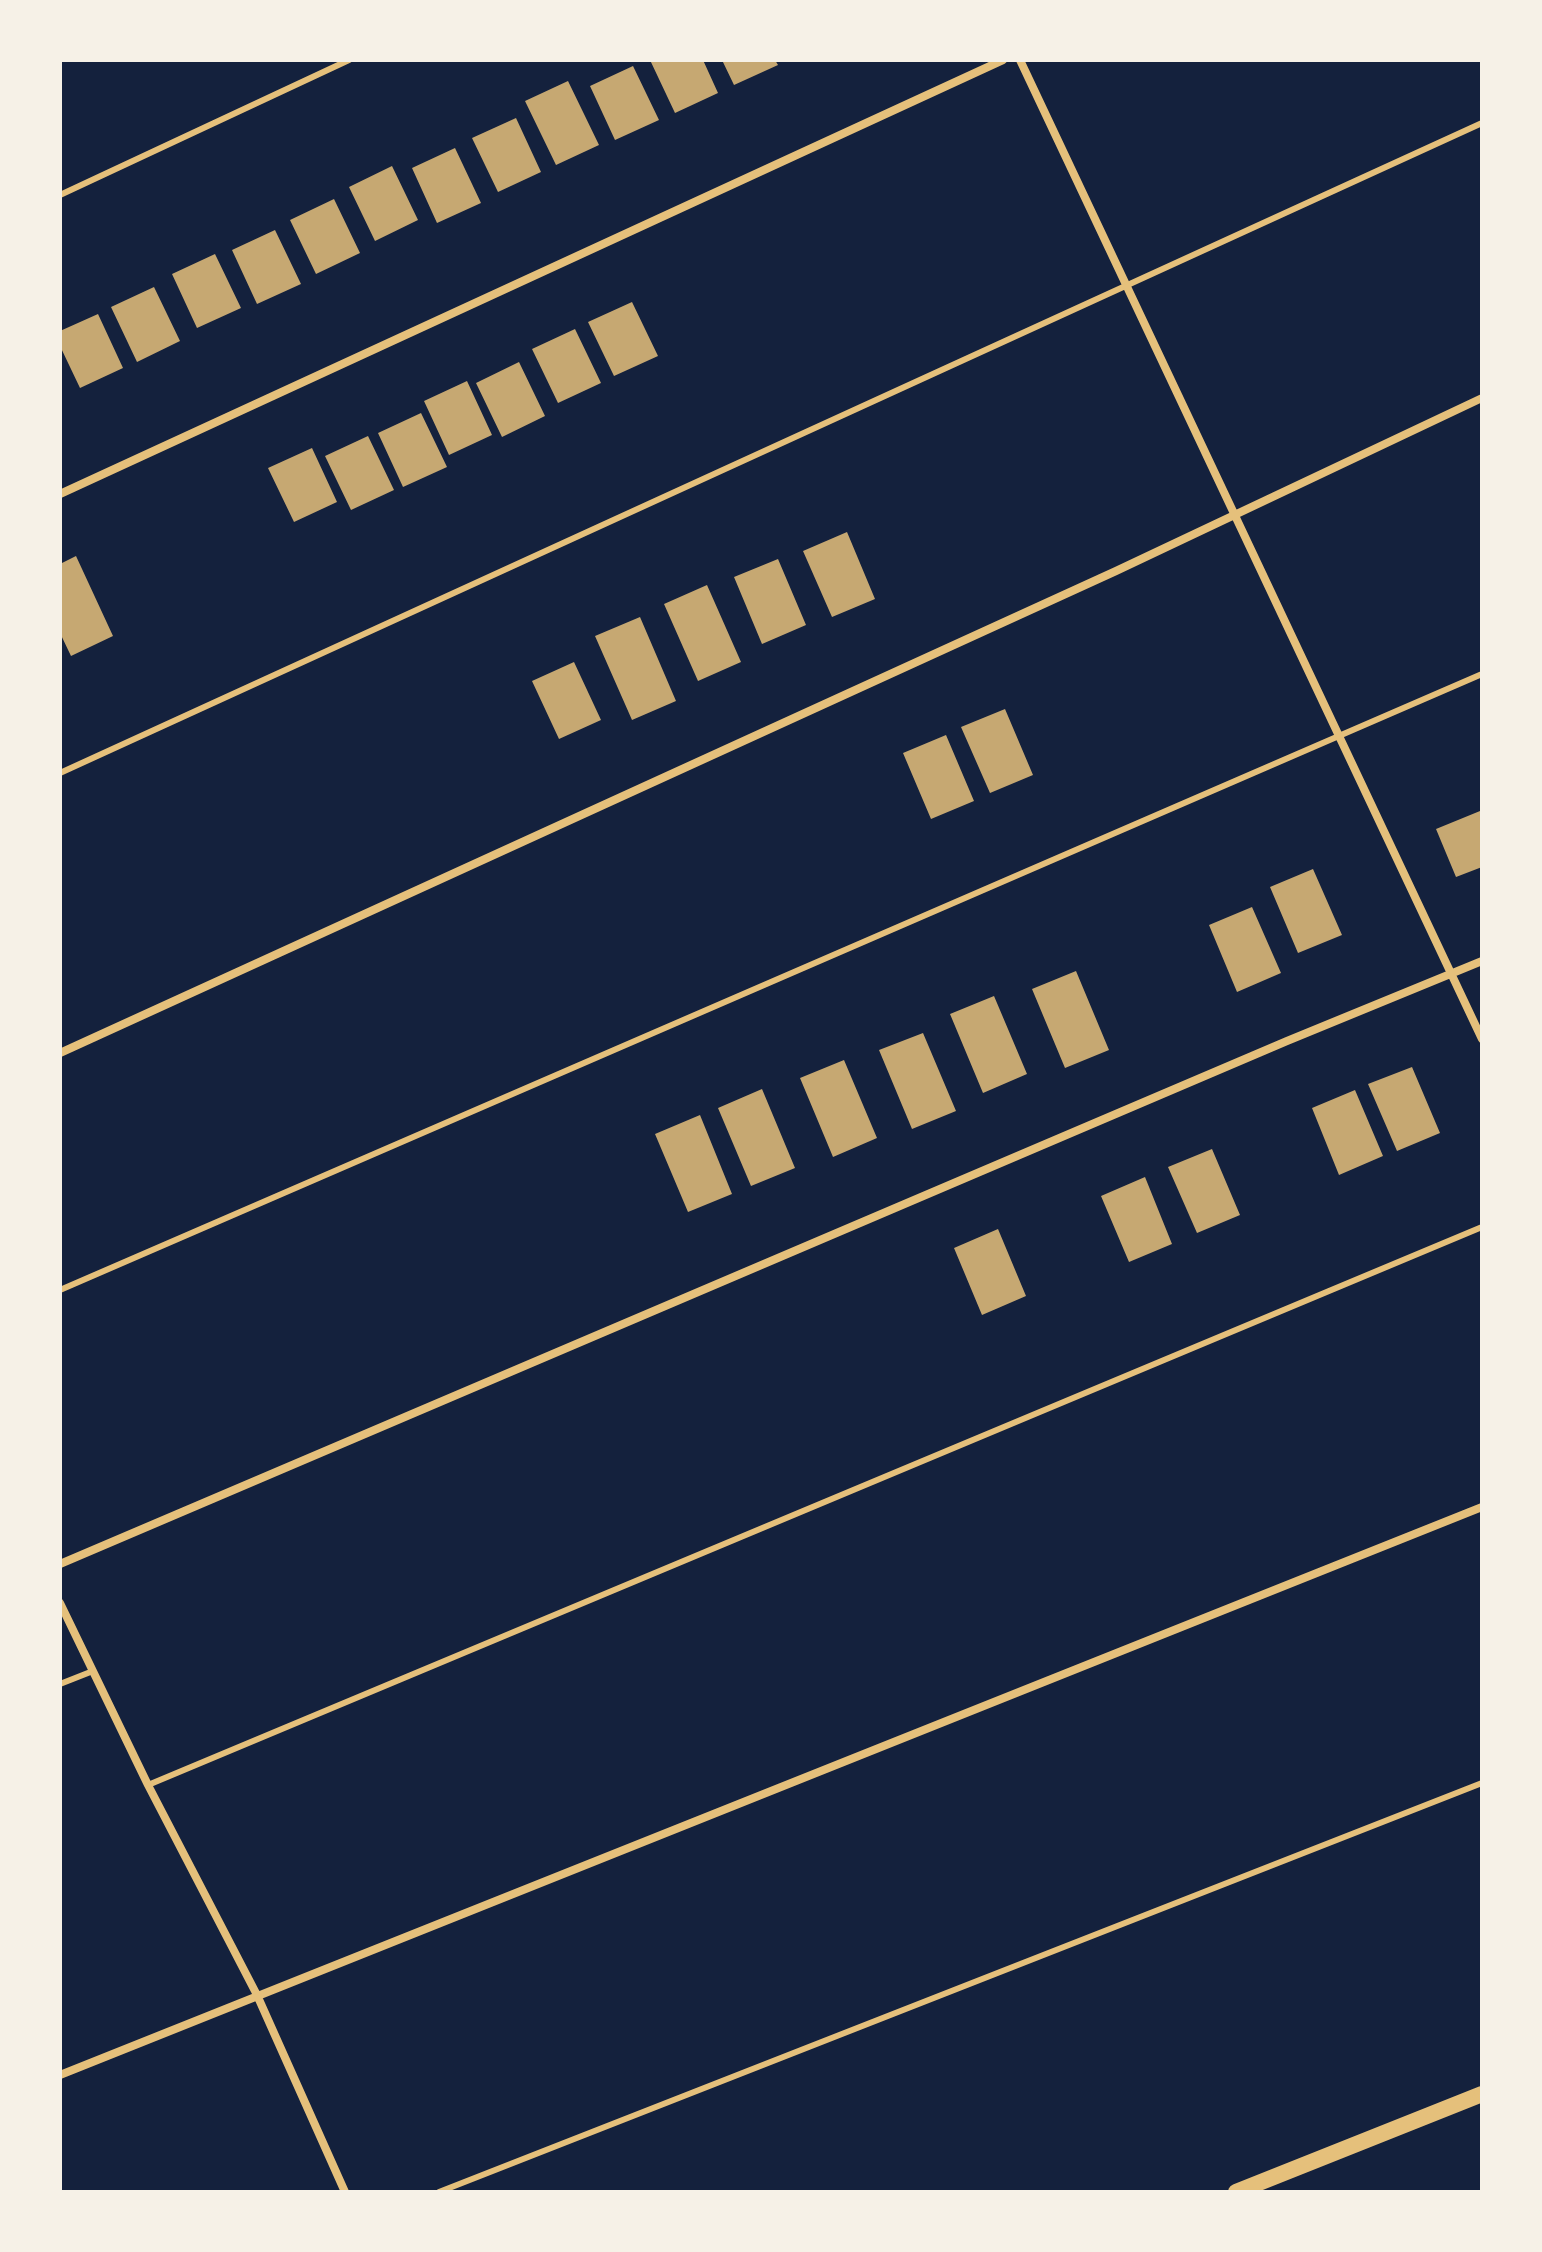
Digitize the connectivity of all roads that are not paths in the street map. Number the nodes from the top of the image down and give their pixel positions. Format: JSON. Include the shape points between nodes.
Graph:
{"nodes":[{"id":1,"x":349,"y":60,"type":"edge"},
{"id":2,"x":1003,"y":60,"type":"edge"},
{"id":3,"x":1020,"y":60,"type":"edge"},
{"id":4,"x":1482,"y":123,"type":"edge"},
{"id":5,"x":60,"y":195,"type":"edge"},
{"id":6,"x":1126,"y":285,"type":"junction"},
{"id":7,"x":1482,"y":398,"type":"edge"},
{"id":8,"x":60,"y":494,"type":"edge"},
{"id":9,"x":1234,"y":515,"type":"junction"},
{"id":10,"x":1482,"y":674,"type":"edge"},
{"id":11,"x":1338,"y":736,"type":"junction"},
{"id":12,"x":60,"y":773,"type":"edge"},
{"id":13,"x":1482,"y":961,"type":"edge"},
{"id":14,"x":1451,"y":973,"type":"junction"},
{"id":15,"x":1482,"y":1039,"type":"edge"},
{"id":16,"x":60,"y":1053,"type":"edge"},
{"id":17,"x":1482,"y":1227,"type":"edge"},
{"id":18,"x":60,"y":1290,"type":"edge"},
{"id":19,"x":1482,"y":1507,"type":"edge"},
{"id":20,"x":60,"y":1564,"type":"edge"},
{"id":21,"x":60,"y":1603,"type":"edge"},
{"id":22,"x":93,"y":1671,"type":"junction"},
{"id":23,"x":60,"y":1684,"type":"edge"},
{"id":24,"x":1482,"y":1783,"type":"edge"},
{"id":25,"x":148,"y":1785,"type":"junction"},
{"id":26,"x":257,"y":1995,"type":"junction"},
{"id":27,"x":60,"y":2075,"type":"edge"},
{"id":28,"x":1482,"y":2094,"type":"edge"},
{"id":29,"x":345,"y":2192,"type":"edge"},
{"id":30,"x":439,"y":2192,"type":"edge"},
{"id":31,"x":1236,"y":2192,"type":"edge"}],
"edges":[{"from":1,"to":5,"type":"lane"},
{"from":2,"to":8,"type":"street"},
{"from":3,"to":6,"type":"street"},
{"from":4,"to":6,"type":"lane"},
{"from":6,"to":9,"type":"street"},
{"from":6,"to":12,"type":"lane"},
{"from":7,"to":9,"type":"street"},
{"from":9,"to":11,"type":"street"},
{"from":9,"to":16,"type":"street"},
{"from":10,"to":11,"type":"lane"},
{"from":11,"to":14,"type":"street"},
{"from":11,"to":18,"type":"lane"},
{"from":13,"to":14,"type":"street"},
{"from":14,"to":15,"type":"street"},
{"from":14,"to":20,"type":"street"},
{"from":17,"to":25,"type":"lane"},
{"from":19,"to":26,"type":"street"},
{"from":21,"to":22,"type":"street"},
{"from":22,"to":23,"type":"lane"},
{"from":22,"to":25,"type":"street"},
{"from":24,"to":30,"type":"lane"},
{"from":25,"to":26,"type":"street"},
{"from":26,"to":27,"type":"street"},
{"from":26,"to":29,"type":"street"},
{"from":28,"to":31,"type":"main road"}]}
